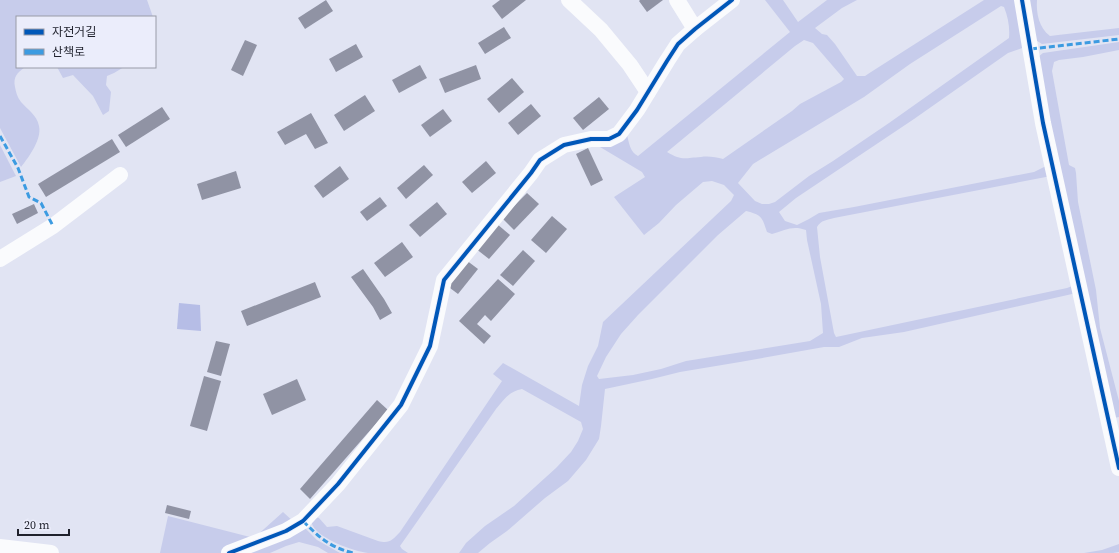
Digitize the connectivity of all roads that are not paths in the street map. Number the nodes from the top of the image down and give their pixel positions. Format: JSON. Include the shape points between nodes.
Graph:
{"nodes":[{"id":1,"x":568,"y":0,"type":"edge"},
{"id":2,"x":677,"y":0,"type":"edge"},
{"id":3,"x":732,"y":0,"type":"edge"},
{"id":4,"x":1022,"y":0,"type":"edge"},
{"id":5,"x":695,"y":29,"type":"junction"},
{"id":6,"x":648,"y":92,"type":"junction"},
{"id":7,"x":120,"y":175,"type":"dead end"},
{"id":8,"x":0,"y":259,"type":"edge"},
{"id":9,"x":1119,"y":468,"type":"edge"},
{"id":10,"x":0,"y":547,"type":"edge"},
{"id":11,"x":51,"y":553,"type":"edge"},
{"id":12,"x":229,"y":553,"type":"edge"}],
"edges":[{"from":1,"to":6,"type":"street","via":[[601,30]]},
{"from":2,"to":5,"type":"street"},
{"from":3,"to":5,"type":"street"},
{"from":4,"to":9,"type":"street","via":[[1043,123]]},
{"from":5,"to":6,"type":"street","via":[[678,44]]},
{"from":6,"to":12,"type":"street","via":[[619,134],[609,139],[591,139],[564,145],[540,160],[444,280],[430,346],[404,398],[338,484],[303,521],[292,528]]},
{"from":7,"to":8,"type":"street","via":[[54,226]]},
{"from":10,"to":11,"type":"street"}]}
